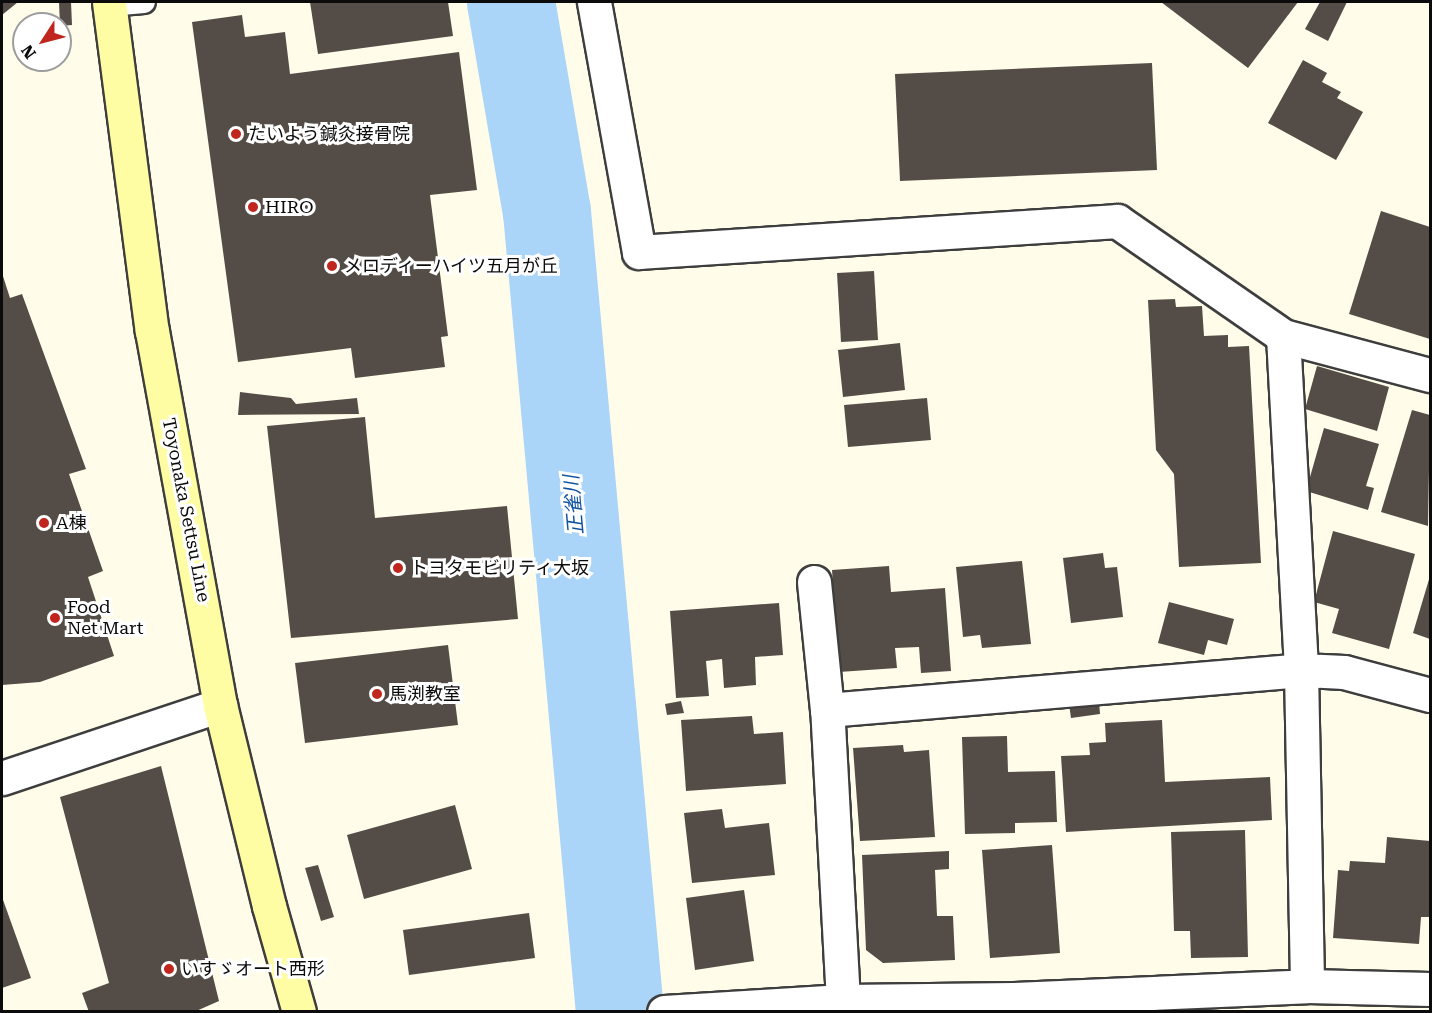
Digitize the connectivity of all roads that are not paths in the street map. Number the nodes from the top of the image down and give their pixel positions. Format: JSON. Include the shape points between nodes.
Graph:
{"nodes":[{"id":1,"x":144,"y":2,"type":"edge"},
{"id":2,"x":594,"y":2,"type":"edge"},
{"id":3,"x":109,"y":4,"type":"edge"},
{"id":4,"x":1283,"y":336,"type":"junction"},
{"id":5,"x":1431,"y":375,"type":"edge"},
{"id":6,"x":814,"y":582,"type":"dead end"},
{"id":7,"x":1301,"y":670,"type":"junction"},
{"id":8,"x":1431,"y":695,"type":"edge"},
{"id":9,"x":220,"y":705,"type":"junction"},
{"id":10,"x":827,"y":710,"type":"junction"},
{"id":11,"x":2,"y":778,"type":"edge"},
{"id":12,"x":1307,"y":986,"type":"junction"},
{"id":13,"x":1431,"y":989,"type":"edge"},
{"id":14,"x":843,"y":1001,"type":"junction"},
{"id":15,"x":1015,"y":1005,"type":"edge"},
{"id":16,"x":299,"y":1011,"type":"edge"},
{"id":17,"x":681,"y":1011,"type":"edge"}],
"edges":[{"from":1,"to":3,"type":"lane"},
{"from":2,"to":4,"type":"street","via":[[639,252],[1117,221]]},
{"from":3,"to":9,"type":"main road","name":"Toyonaka Settsu Line","via":[[152,330]]},
{"from":4,"to":5,"type":"street"},
{"from":4,"to":7,"type":"street"},
{"from":6,"to":10,"type":"street"},
{"from":7,"to":8,"type":"street","via":[[1344,672]]},
{"from":7,"to":10,"type":"street"},
{"from":7,"to":12,"type":"street"},
{"from":9,"to":11,"type":"street"},
{"from":9,"to":16,"type":"main road","name":"Toyonaka Settsu Line"},
{"from":10,"to":14,"type":"street"},
{"from":12,"to":13,"type":"street"},
{"from":12,"to":15,"type":"street"},
{"from":14,"to":15,"type":"street"},
{"from":14,"to":17,"type":"street"}]}
